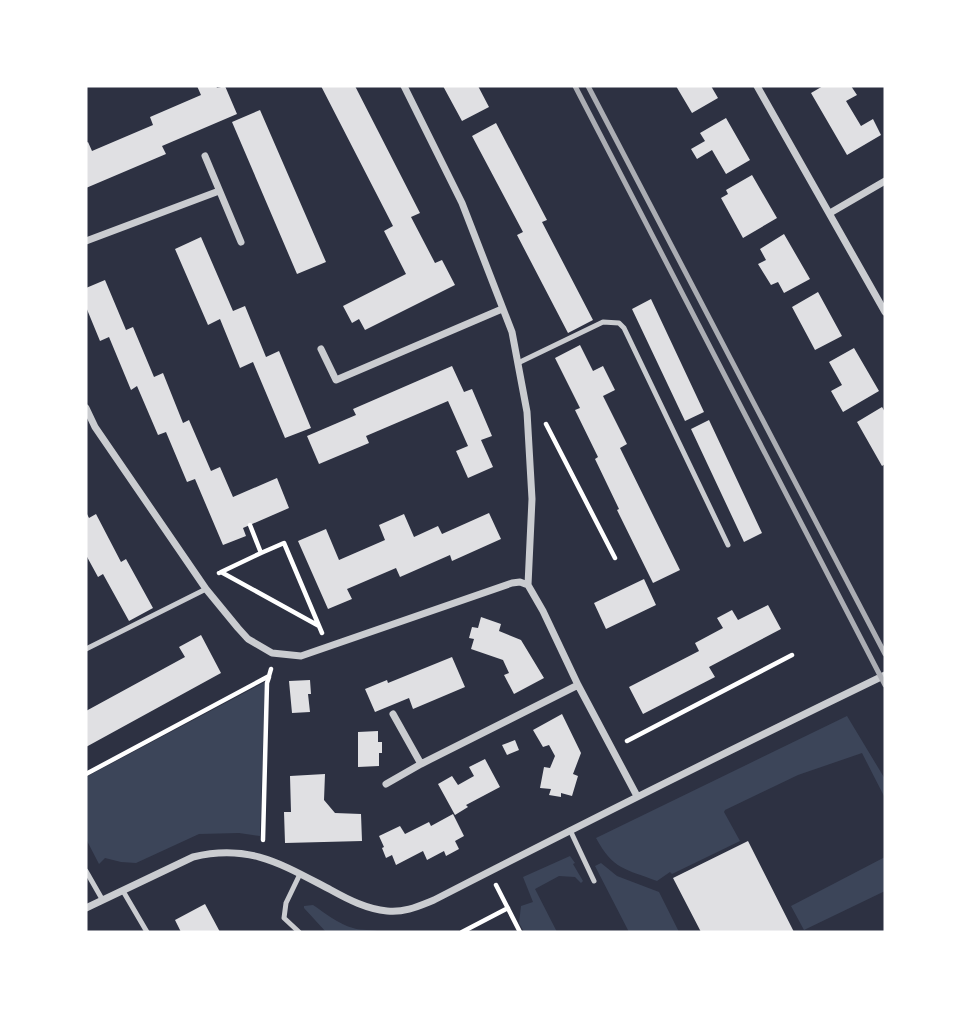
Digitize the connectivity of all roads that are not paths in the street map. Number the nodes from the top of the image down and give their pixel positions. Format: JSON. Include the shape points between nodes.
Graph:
{"nodes":[{"id":1,"x":404,"y":86,"type":"edge"},
{"id":2,"x":757,"y":86,"type":"edge"},
{"id":3,"x":205,"y":156,"type":"dead end"},
{"id":4,"x":885,"y":181,"type":"edge"},
{"id":5,"x":219,"y":191,"type":"junction"},
{"id":6,"x":830,"y":213,"type":"junction"},
{"id":7,"x":86,"y":241,"type":"edge"},
{"id":8,"x":240,"y":242,"type":"dead end"},
{"id":9,"x":502,"y":309,"type":"junction"},
{"id":10,"x":885,"y":312,"type":"edge"},
{"id":11,"x":321,"y":349,"type":"dead end"},
{"id":12,"x":518,"y":363,"type":"junction"},
{"id":13,"x":86,"y":408,"type":"edge"},
{"id":14,"x":728,"y":545,"type":"dead end"},
{"id":15,"x":528,"y":585,"type":"junction"},
{"id":16,"x":206,"y":589,"type":"junction"},
{"id":17,"x":86,"y":649,"type":"edge"},
{"id":18,"x":885,"y":675,"type":"edge"},
{"id":19,"x":578,"y":685,"type":"junction"},
{"id":20,"x":393,"y":714,"type":"dead end"},
{"id":21,"x":421,"y":764,"type":"junction"},
{"id":22,"x":386,"y":784,"type":"dead end"},
{"id":23,"x":636,"y":796,"type":"junction"},
{"id":24,"x":570,"y":830,"type":"junction"},
{"id":25,"x":86,"y":871,"type":"edge"},
{"id":26,"x":300,"y":874,"type":"junction"},
{"id":27,"x":594,"y":881,"type":"dead end"},
{"id":28,"x":123,"y":891,"type":"junction"},
{"id":29,"x":102,"y":899,"type":"junction"},
{"id":30,"x":86,"y":908,"type":"edge"},
{"id":31,"x":147,"y":932,"type":"edge"},
{"id":32,"x":299,"y":932,"type":"edge"}],
"edges":[{"from":1,"to":9,"type":"street","via":[[462,202]]},
{"from":2,"to":6,"type":"street"},
{"from":3,"to":5,"type":"street"},
{"from":4,"to":6,"type":"street"},
{"from":5,"to":7,"type":"street"},
{"from":5,"to":8,"type":"street"},
{"from":6,"to":10,"type":"street"},
{"from":9,"to":11,"type":"street","via":[[336,380]]},
{"from":9,"to":12,"type":"street"},
{"from":12,"to":14,"type":"lane","via":[[603,322],[619,323]]},
{"from":12,"to":15,"type":"street","via":[[527,412],[532,499]]},
{"from":13,"to":16,"type":"street"},
{"from":15,"to":16,"type":"street","via":[[512,583],[301,656],[272,653],[248,639]]},
{"from":15,"to":19,"type":"street"},
{"from":16,"to":17,"type":"lane"},
{"from":18,"to":23,"type":"street"},
{"from":19,"to":21,"type":"street"},
{"from":19,"to":23,"type":"street"},
{"from":20,"to":21,"type":"street"},
{"from":21,"to":22,"type":"street"},
{"from":23,"to":24,"type":"street"},
{"from":24,"to":26,"type":"street","via":[[434,900],[401,911],[356,904]]},
{"from":24,"to":27,"type":"lane"},
{"from":25,"to":29,"type":"lane"},
{"from":26,"to":28,"type":"street","via":[[249,854],[209,853]]},
{"from":26,"to":32,"type":"lane","via":[[284,918]]},
{"from":28,"to":29,"type":"street"},
{"from":28,"to":31,"type":"lane"},
{"from":29,"to":30,"type":"street"}]}
